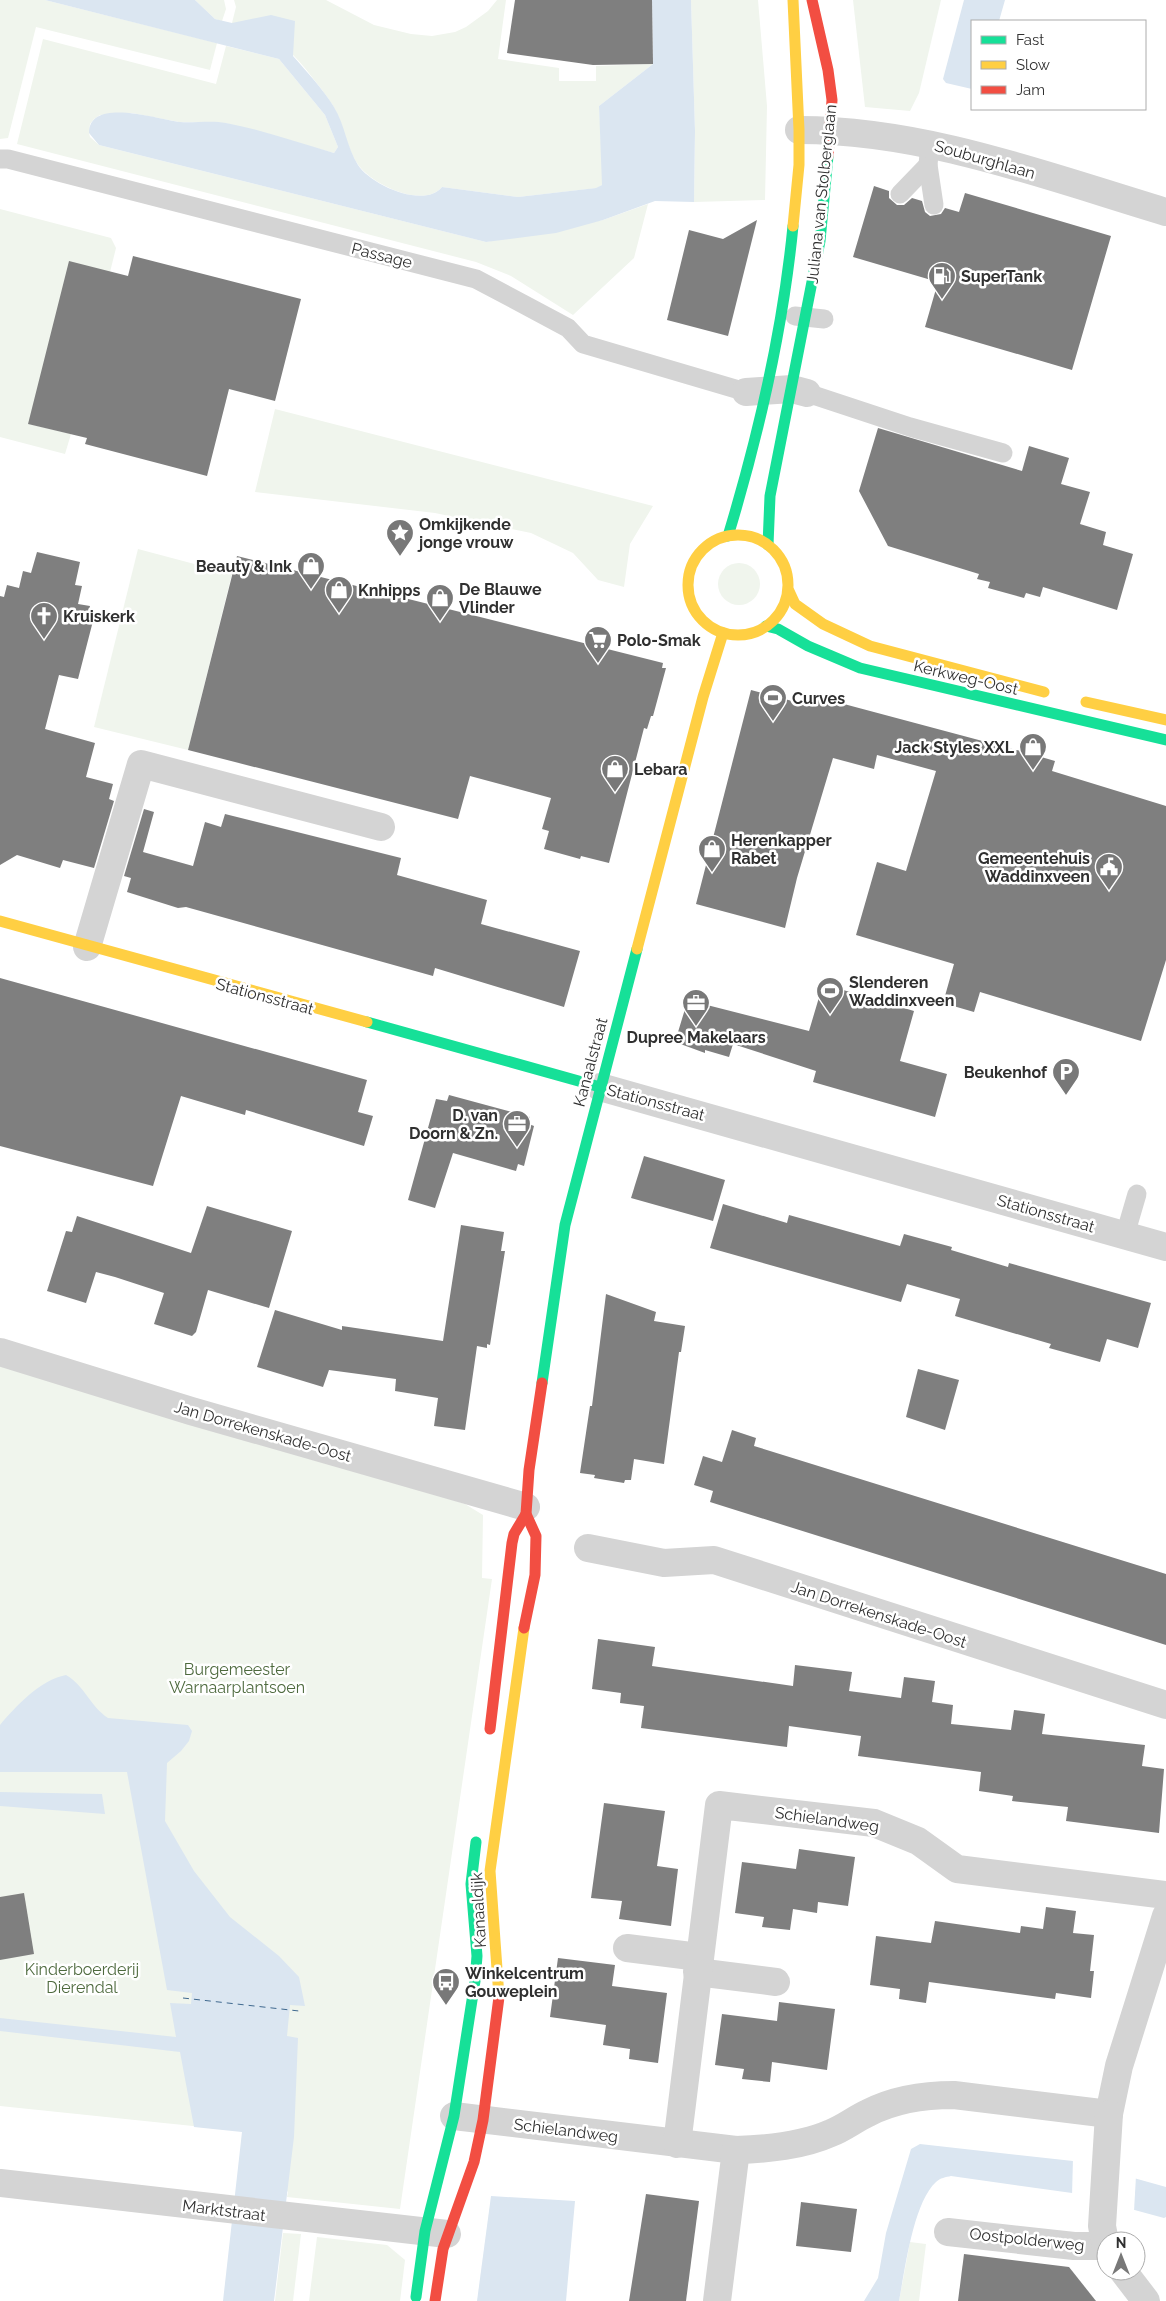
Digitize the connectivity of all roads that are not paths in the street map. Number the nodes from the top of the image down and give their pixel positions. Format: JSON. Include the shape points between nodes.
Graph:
{"nodes":[{"id":1,"x":793,"y":0,"type":"edge"},
{"id":2,"x":812,"y":0,"type":"edge"},
{"id":3,"x":799,"y":130,"type":"junction"},
{"id":4,"x":831,"y":130,"type":"junction"},
{"id":5,"x":929,"y":154,"type":"junction"},
{"id":6,"x":0,"y":159,"type":"edge"},
{"id":7,"x":900,"y":194,"type":"dead end"},
{"id":8,"x":934,"y":205,"type":"dead end"},
{"id":9,"x":1166,"y":212,"type":"edge"},
{"id":10,"x":782,"y":314,"type":"junction"},
{"id":11,"x":815,"y":318,"type":"junction"},
{"id":12,"x":756,"y":390,"type":"junction"},
{"id":13,"x":800,"y":391,"type":"junction"},
{"id":14,"x":1003,"y":453,"type":"dead end"},
{"id":15,"x":728,"y":536,"type":"junction"},
{"id":16,"x":768,"y":545,"type":"junction"},
{"id":17,"x":789,"y":591,"type":"junction"},
{"id":18,"x":766,"y":626,"type":"junction"},
{"id":19,"x":723,"y":633,"type":"junction"},
{"id":20,"x":1058,"y":695,"type":"dead end"},
{"id":21,"x":1077,"y":700,"type":"dead end"},
{"id":22,"x":1166,"y":720,"type":"edge"},
{"id":23,"x":1166,"y":740,"type":"edge"},
{"id":24,"x":381,"y":826,"type":"dead end"},
{"id":25,"x":0,"y":922,"type":"edge"},
{"id":26,"x":87,"y":947,"type":"junction"},
{"id":27,"x":600,"y":1087,"type":"junction"},
{"id":28,"x":1136,"y":1194,"type":"dead end"},
{"id":29,"x":1125,"y":1235,"type":"junction"},
{"id":30,"x":1166,"y":1247,"type":"edge"},
{"id":31,"x":0,"y":1352,"type":"edge"},
{"id":32,"x":526,"y":1510,"type":"junction"},
{"id":33,"x":588,"y":1548,"type":"dead end"},
{"id":34,"x":1166,"y":1704,"type":"edge"},
{"id":35,"x":488,"y":1743,"type":"dead end"},
{"id":36,"x":477,"y":1832,"type":"dead end"},
{"id":37,"x":1166,"y":1895,"type":"edge"},
{"id":38,"x":1166,"y":1916,"type":"edge"},
{"id":39,"x":626,"y":1948,"type":"dead end"},
{"id":40,"x":698,"y":1964,"type":"junction"},
{"id":41,"x":776,"y":1982,"type":"dead end"},
{"id":42,"x":1109,"y":2114,"type":"junction"},
{"id":43,"x":454,"y":2116,"type":"junction"},
{"id":44,"x":483,"y":2120,"type":"junction"},
{"id":45,"x":677,"y":2144,"type":"junction"},
{"id":46,"x":736,"y":2150,"type":"junction"},
{"id":47,"x":0,"y":2183,"type":"edge"},
{"id":48,"x":1103,"y":2231,"type":"edge"},
{"id":49,"x":948,"y":2232,"type":"dead end"},
{"id":50,"x":436,"y":2233,"type":"junction"},
{"id":51,"x":1096,"y":2246,"type":"edge"},
{"id":52,"x":1131,"y":2281,"type":"edge"},
{"id":53,"x":416,"y":2301,"type":"edge"},
{"id":54,"x":435,"y":2301,"type":"edge"},
{"id":55,"x":717,"y":2301,"type":"edge"},
{"id":56,"x":1146,"y":2301,"type":"edge"}],
"edges":[{"from":1,"to":3,"type":"main road","name":"Juliana van Stolberglaan"},
{"from":2,"to":4,"type":"main road","name":"Juliana van Stolberglaan","via":[[829,78]]},
{"from":3,"to":4,"type":"street","name":"Souburghlaan"},
{"from":3,"to":10,"type":"main road","name":"Juliana van Stolberglaan","via":[[788,278]]},
{"from":4,"to":5,"type":"street","name":"Souburghlaan"},
{"from":4,"to":11,"type":"main road","name":"Juliana van Stolberglaan"},
{"from":5,"to":7,"type":"lane"},
{"from":5,"to":8,"type":"lane"},
{"from":5,"to":9,"type":"street","name":"Souburghlaan"},
{"from":6,"to":12,"type":"lane","name":"Passage","via":[[476,279],[568,328],[583,344]]},
{"from":10,"to":11,"type":"lane"},
{"from":10,"to":12,"type":"main road","name":"Juliana van Stolberglaan"},
{"from":11,"to":13,"type":"main road","name":"Juliana van Stolberglaan"},
{"from":12,"to":13,"type":"street"},
{"from":12,"to":15,"type":"main road","name":"Juliana van Stolberglaan","via":[[743,490]]},
{"from":13,"to":14,"type":"lane"},
{"from":13,"to":16,"type":"main road","name":"Juliana van Stolberglaan","via":[[770,496]]},
{"from":15,"to":16,"type":"main road","via":[[746,536]]},
{"from":15,"to":19,"type":"main road","via":[[710,544],[699,554],[688,580],[688,594],[694,608],[702,620]]},
{"from":16,"to":17,"type":"main road","via":[[783,562]]},
{"from":17,"to":18,"type":"main road","via":[[782,610]]},
{"from":17,"to":20,"type":"main road","name":"Kerkweg-Oost","via":[[795,604],[823,624],[870,646]]},
{"from":18,"to":19,"type":"main road","via":[[747,635]]},
{"from":18,"to":23,"type":"main road","name":"Kerkweg-Oost","via":[[860,668]]},
{"from":19,"to":27,"type":"main road","name":"Kanaalstraat","via":[[703,697]]},
{"from":21,"to":22,"type":"main road"},
{"from":24,"to":26,"type":"street","via":[[141,764]]},
{"from":25,"to":26,"type":"main road","name":"Stationsstraat"},
{"from":26,"to":27,"type":"main road","name":"Stationsstraat"},
{"from":27,"to":29,"type":"street","name":"Stationsstraat"},
{"from":27,"to":32,"type":"main road","name":"Kanaalstraat","via":[[565,1225]]},
{"from":28,"to":29,"type":"lane"},
{"from":29,"to":30,"type":"street","name":"Stationsstraat"},
{"from":31,"to":32,"type":"street","name":"Jan Dorrekenskade-Oost"},
{"from":32,"to":35,"type":"main road","via":[[512,1543]]},
{"from":32,"to":44,"type":"main road","name":"Kanaaldijk","via":[[537,1547],[490,1872],[499,1997]]},
{"from":33,"to":34,"type":"street","name":"Jan Dorrekenskade-Oost","via":[[664,1563],[714,1560]]},
{"from":36,"to":43,"type":"main road","name":"Kanaaldijk","via":[[471,1884],[477,1956],[475,1981]]},
{"from":37,"to":40,"type":"street","name":"Schielandweg","via":[[957,1869],[918,1841],[874,1823],[719,1805]]},
{"from":38,"to":42,"type":"street","via":[[1119,2066]]},
{"from":39,"to":40,"type":"street"},
{"from":40,"to":41,"type":"street"},
{"from":40,"to":45,"type":"street","name":"Schielandweg"},
{"from":42,"to":46,"type":"street","name":"Schielandweg","via":[[954,2095],[929,2095],[889,2104],[830,2134],[800,2143]]},
{"from":42,"to":48,"type":"street","name":"Oostpolderweg"},
{"from":43,"to":44,"type":"street","name":"Schielandweg"},
{"from":43,"to":50,"type":"main road","name":"Kanaaldijk"},
{"from":44,"to":45,"type":"street","name":"Schielandweg"},
{"from":44,"to":50,"type":"main road","name":"Kanaaldijk","via":[[474,2162]]},
{"from":45,"to":46,"type":"street","name":"Schielandweg"},
{"from":46,"to":55,"type":"street"},
{"from":47,"to":50,"type":"street","name":"Marktstraat"},
{"from":49,"to":51,"type":"street","name":"Oostpolderweg"},
{"from":50,"to":53,"type":"main road","name":"Kanaaldijk"},
{"from":50,"to":54,"type":"main road","name":"Kanaaldijk","via":[[442,2249]]},
{"from":52,"to":56,"type":"street"}]}
